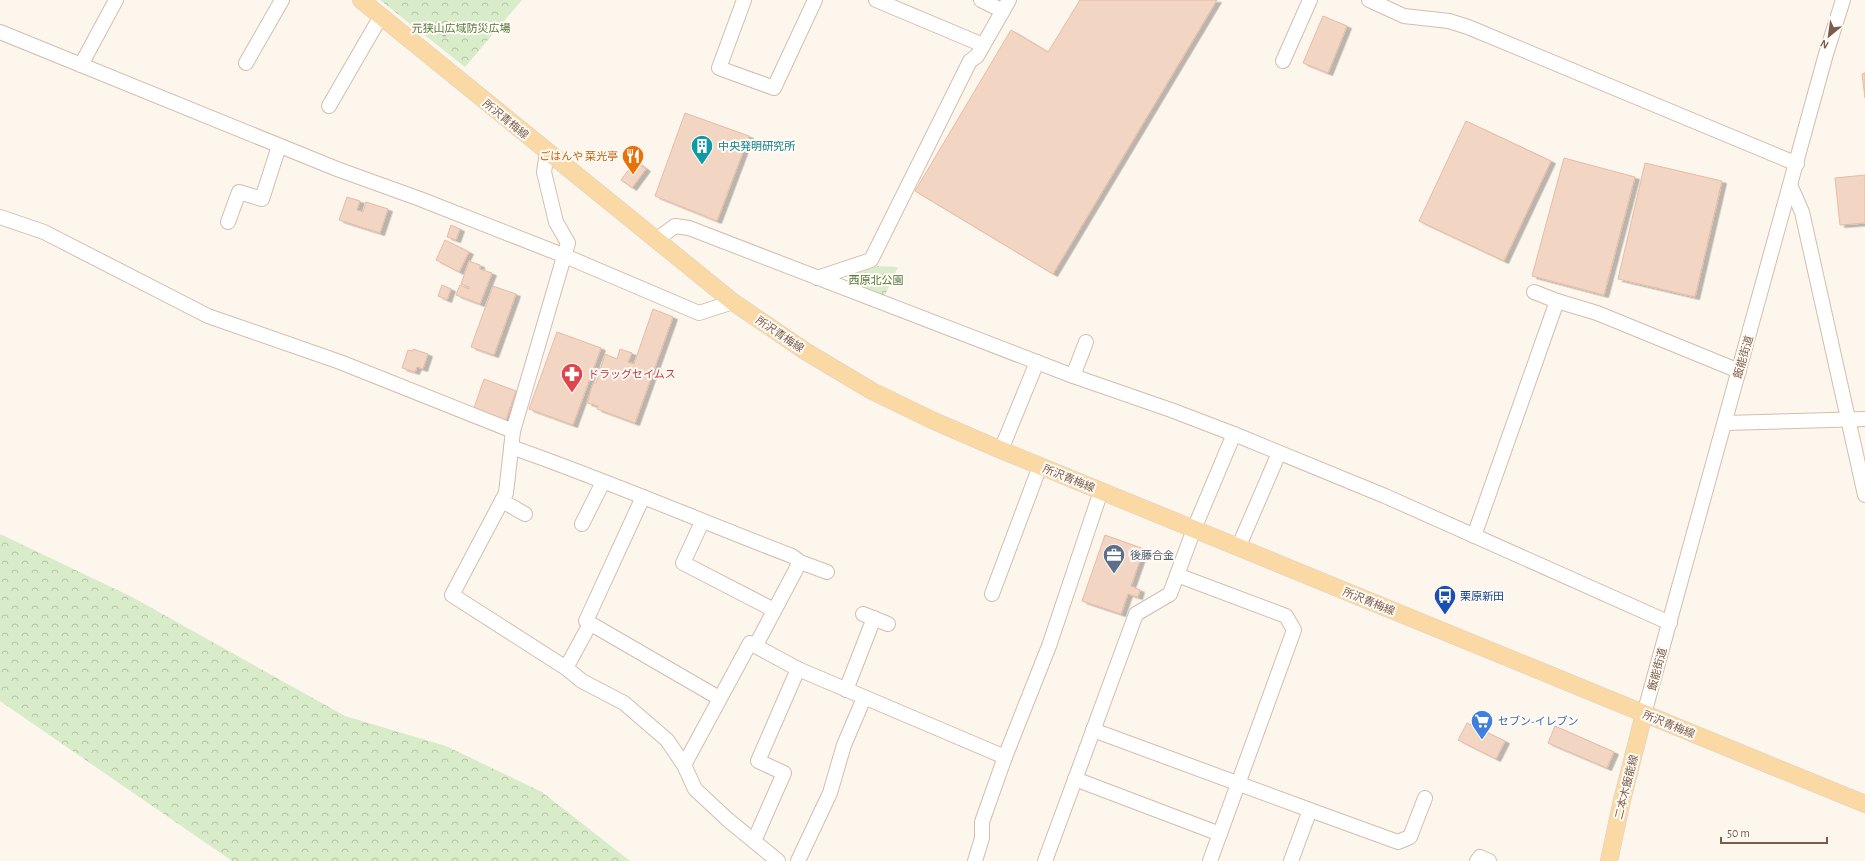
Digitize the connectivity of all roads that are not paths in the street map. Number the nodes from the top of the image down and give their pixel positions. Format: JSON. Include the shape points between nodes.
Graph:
{"nodes":[{"id":1,"x":116,"y":0,"type":"edge"},
{"id":2,"x":282,"y":0,"type":"edge"},
{"id":3,"x":361,"y":0,"type":"edge"},
{"id":4,"x":744,"y":0,"type":"edge"},
{"id":5,"x":815,"y":0,"type":"edge"},
{"id":6,"x":876,"y":0,"type":"edge"},
{"id":7,"x":981,"y":0,"type":"edge"},
{"id":8,"x":1310,"y":0,"type":"edge"},
{"id":9,"x":1370,"y":0,"type":"edge"},
{"id":10,"x":1843,"y":0,"type":"edge"},
{"id":11,"x":1006,"y":5,"type":"edge"},
{"id":12,"x":381,"y":16,"type":"junction"},
{"id":13,"x":0,"y":32,"type":"edge"},
{"id":14,"x":983,"y":45,"type":"junction"},
{"id":15,"x":1283,"y":61,"type":"dead end"},
{"id":16,"x":246,"y":63,"type":"dead end"},
{"id":17,"x":82,"y":65,"type":"junction"},
{"id":18,"x":329,"y":106,"type":"dead end"},
{"id":19,"x":279,"y":146,"type":"junction"},
{"id":20,"x":547,"y":152,"type":"junction"},
{"id":21,"x":1797,"y":164,"type":"junction"},
{"id":22,"x":1791,"y":187,"type":"junction"},
{"id":23,"x":0,"y":217,"type":"edge"},
{"id":24,"x":228,"y":222,"type":"dead end"},
{"id":25,"x":656,"y":240,"type":"junction"},
{"id":26,"x":565,"y":256,"type":"junction"},
{"id":27,"x":817,"y":278,"type":"junction"},
{"id":28,"x":1534,"y":292,"type":"dead end"},
{"id":29,"x":1557,"y":301,"type":"junction"},
{"id":30,"x":733,"y":302,"type":"junction"},
{"id":31,"x":1086,"y":342,"type":"dead end"},
{"id":32,"x":1037,"y":362,"type":"junction"},
{"id":33,"x":1739,"y":371,"type":"junction"},
{"id":34,"x":1073,"y":376,"type":"junction"},
{"id":35,"x":1849,"y":419,"type":"junction"},
{"id":36,"x":1865,"y":419,"type":"edge"},
{"id":37,"x":1725,"y":423,"type":"junction"},
{"id":38,"x":513,"y":431,"type":"junction"},
{"id":39,"x":1234,"y":434,"type":"junction"},
{"id":40,"x":511,"y":447,"type":"junction"},
{"id":41,"x":1001,"y":450,"type":"junction"},
{"id":42,"x":1279,"y":453,"type":"junction"},
{"id":43,"x":1040,"y":466,"type":"junction"},
{"id":44,"x":603,"y":482,"type":"junction"},
{"id":45,"x":1102,"y":491,"type":"junction"},
{"id":46,"x":1865,"y":495,"type":"edge"},
{"id":47,"x":643,"y":497,"type":"junction"},
{"id":48,"x":502,"y":501,"type":"junction"},
{"id":49,"x":525,"y":514,"type":"dead end"},
{"id":50,"x":702,"y":522,"type":"junction"},
{"id":51,"x":582,"y":524,"type":"dead end"},
{"id":52,"x":1194,"y":529,"type":"junction"},
{"id":53,"x":1474,"y":536,"type":"junction"},
{"id":54,"x":1238,"y":548,"type":"junction"},
{"id":55,"x":800,"y":562,"type":"junction"},
{"id":56,"x":827,"y":572,"type":"dead end"},
{"id":57,"x":1177,"y":575,"type":"junction"},
{"id":58,"x":992,"y":594,"type":"dead end"},
{"id":59,"x":774,"y":610,"type":"junction"},
{"id":60,"x":1670,"y":623,"type":"junction"},
{"id":61,"x":590,"y":624,"type":"junction"},
{"id":62,"x":888,"y":624,"type":"dead end"},
{"id":63,"x":756,"y":645,"type":"junction"},
{"id":64,"x":566,"y":668,"type":"junction"},
{"id":65,"x":798,"y":669,"type":"junction"},
{"id":66,"x":846,"y":690,"type":"junction"},
{"id":67,"x":719,"y":698,"type":"junction"},
{"id":68,"x":864,"y":698,"type":"junction"},
{"id":69,"x":1644,"y":714,"type":"junction"},
{"id":70,"x":1093,"y":730,"type":"junction"},
{"id":71,"x":1005,"y":757,"type":"junction"},
{"id":72,"x":684,"y":765,"type":"junction"},
{"id":73,"x":1075,"y":779,"type":"junction"},
{"id":74,"x":1238,"y":783,"type":"junction"},
{"id":75,"x":1425,"y":798,"type":"dead end"},
{"id":76,"x":1865,"y":804,"type":"edge"},
{"id":77,"x":1310,"y":810,"type":"junction"},
{"id":78,"x":1220,"y":834,"type":"junction"},
{"id":79,"x":754,"y":841,"type":"junction"},
{"id":80,"x":778,"y":861,"type":"edge"},
{"id":81,"x":798,"y":861,"type":"edge"},
{"id":82,"x":975,"y":861,"type":"edge"},
{"id":83,"x":1045,"y":861,"type":"edge"},
{"id":84,"x":1210,"y":861,"type":"edge"},
{"id":85,"x":1291,"y":861,"type":"edge"},
{"id":86,"x":1477,"y":861,"type":"edge"},
{"id":87,"x":1489,"y":861,"type":"edge"},
{"id":88,"x":1609,"y":861,"type":"edge"}],
"edges":[{"from":1,"to":17,"type":"street"},
{"from":2,"to":16,"type":"street"},
{"from":3,"to":12,"type":"main road","name":"所沢青梅線"},
{"from":4,"to":5,"type":"street","via":[[719,68],[774,88]]},
{"from":6,"to":14,"type":"street"},
{"from":7,"to":11,"type":"street"},
{"from":8,"to":15,"type":"street"},
{"from":9,"to":21,"type":"street","via":[[1404,16],[1448,21],[1468,27]]},
{"from":10,"to":21,"type":"street","name":"飯能街道"},
{"from":11,"to":14,"type":"street"},
{"from":12,"to":18,"type":"street"},
{"from":12,"to":20,"type":"main road","name":"所沢青梅線"},
{"from":13,"to":17,"type":"street"},
{"from":14,"to":27,"type":"street","via":[[977,56],[970,61],[871,260]]},
{"from":17,"to":19,"type":"street"},
{"from":19,"to":24,"type":"street","via":[[262,199],[239,192]]},
{"from":19,"to":26,"type":"street"},
{"from":20,"to":25,"type":"main road","name":"所沢青梅線"},
{"from":20,"to":26,"type":"street","via":[[544,172],[556,222],[568,243]]},
{"from":21,"to":22,"type":"street","name":"飯能街道"},
{"from":22,"to":33,"type":"street","name":"飯能街道"},
{"from":22,"to":35,"type":"street","via":[[1802,212]]},
{"from":23,"to":38,"type":"street","via":[[44,232],[208,316],[340,362]]},
{"from":25,"to":27,"type":"street","via":[[675,226],[689,228]]},
{"from":25,"to":30,"type":"main road","name":"所沢青梅線"},
{"from":26,"to":30,"type":"street","via":[[699,313]]},
{"from":26,"to":38,"type":"street"},
{"from":27,"to":32,"type":"street"},
{"from":28,"to":29,"type":"street"},
{"from":29,"to":33,"type":"street","via":[[1597,313]]},
{"from":29,"to":53,"type":"street"},
{"from":30,"to":41,"type":"main road","name":"所沢青梅線","via":[[805,351],[872,391]]},
{"from":31,"to":34,"type":"street"},
{"from":32,"to":34,"type":"street"},
{"from":32,"to":41,"type":"street"},
{"from":33,"to":37,"type":"street","name":"飯能街道"},
{"from":34,"to":39,"type":"street"},
{"from":35,"to":36,"type":"street"},
{"from":35,"to":37,"type":"street"},
{"from":35,"to":46,"type":"street"},
{"from":37,"to":60,"type":"street","name":"飯能街道"},
{"from":38,"to":40,"type":"street"},
{"from":39,"to":42,"type":"street"},
{"from":39,"to":52,"type":"street"},
{"from":40,"to":44,"type":"street"},
{"from":40,"to":48,"type":"street","via":[[506,493]]},
{"from":41,"to":43,"type":"main road","name":"所沢青梅線"},
{"from":42,"to":53,"type":"street"},
{"from":42,"to":54,"type":"street"},
{"from":43,"to":45,"type":"main road","name":"所沢青梅線"},
{"from":43,"to":58,"type":"street"},
{"from":44,"to":47,"type":"street"},
{"from":44,"to":51,"type":"street"},
{"from":45,"to":52,"type":"main road","name":"所沢青梅線"},
{"from":45,"to":71,"type":"street","via":[[1049,646]]},
{"from":47,"to":50,"type":"street"},
{"from":47,"to":61,"type":"street","via":[[586,622]]},
{"from":48,"to":49,"type":"street"},
{"from":48,"to":64,"type":"street","via":[[452,595]]},
{"from":50,"to":55,"type":"street","via":[[792,556]]},
{"from":50,"to":59,"type":"street","via":[[683,563]]},
{"from":52,"to":54,"type":"main road","name":"所沢青梅線"},
{"from":52,"to":57,"type":"street"},
{"from":53,"to":60,"type":"street"},
{"from":54,"to":69,"type":"main road","name":"所沢青梅線"},
{"from":55,"to":56,"type":"street"},
{"from":55,"to":59,"type":"street"},
{"from":57,"to":70,"type":"street","via":[[1170,594],[1136,614]]},
{"from":57,"to":74,"type":"street","via":[[1286,616],[1294,630]]},
{"from":59,"to":63,"type":"street"},
{"from":60,"to":69,"type":"street","name":"飯能街道"},
{"from":61,"to":64,"type":"street"},
{"from":61,"to":67,"type":"street"},
{"from":62,"to":66,"type":"street","via":[[869,616]]},
{"from":63,"to":65,"type":"street"},
{"from":63,"to":67,"type":"street","via":[[750,643]]},
{"from":64,"to":72,"type":"street","via":[[582,681],[624,703],[667,740]]},
{"from":65,"to":66,"type":"street"},
{"from":65,"to":79,"type":"street","via":[[758,761],[784,773]]},
{"from":66,"to":68,"type":"street"},
{"from":67,"to":72,"type":"street"},
{"from":68,"to":71,"type":"street"},
{"from":68,"to":81,"type":"street","via":[[844,745],[830,794]]},
{"from":69,"to":76,"type":"main road","name":"所沢青梅線"},
{"from":69,"to":88,"type":"main road","name":"二本木飯能線"},
{"from":70,"to":73,"type":"street"},
{"from":70,"to":74,"type":"street"},
{"from":71,"to":82,"type":"street","via":[[982,822],[982,838]]},
{"from":72,"to":79,"type":"street","via":[[695,789],[726,819]]},
{"from":73,"to":78,"type":"street"},
{"from":73,"to":83,"type":"street"},
{"from":74,"to":77,"type":"street"},
{"from":74,"to":78,"type":"street"},
{"from":75,"to":77,"type":"street","via":[[1410,837],[1398,842]]},
{"from":77,"to":85,"type":"street"},
{"from":78,"to":84,"type":"street"},
{"from":79,"to":80,"type":"street"},
{"from":86,"to":87,"type":"street","via":[[1480,857]]}]}
